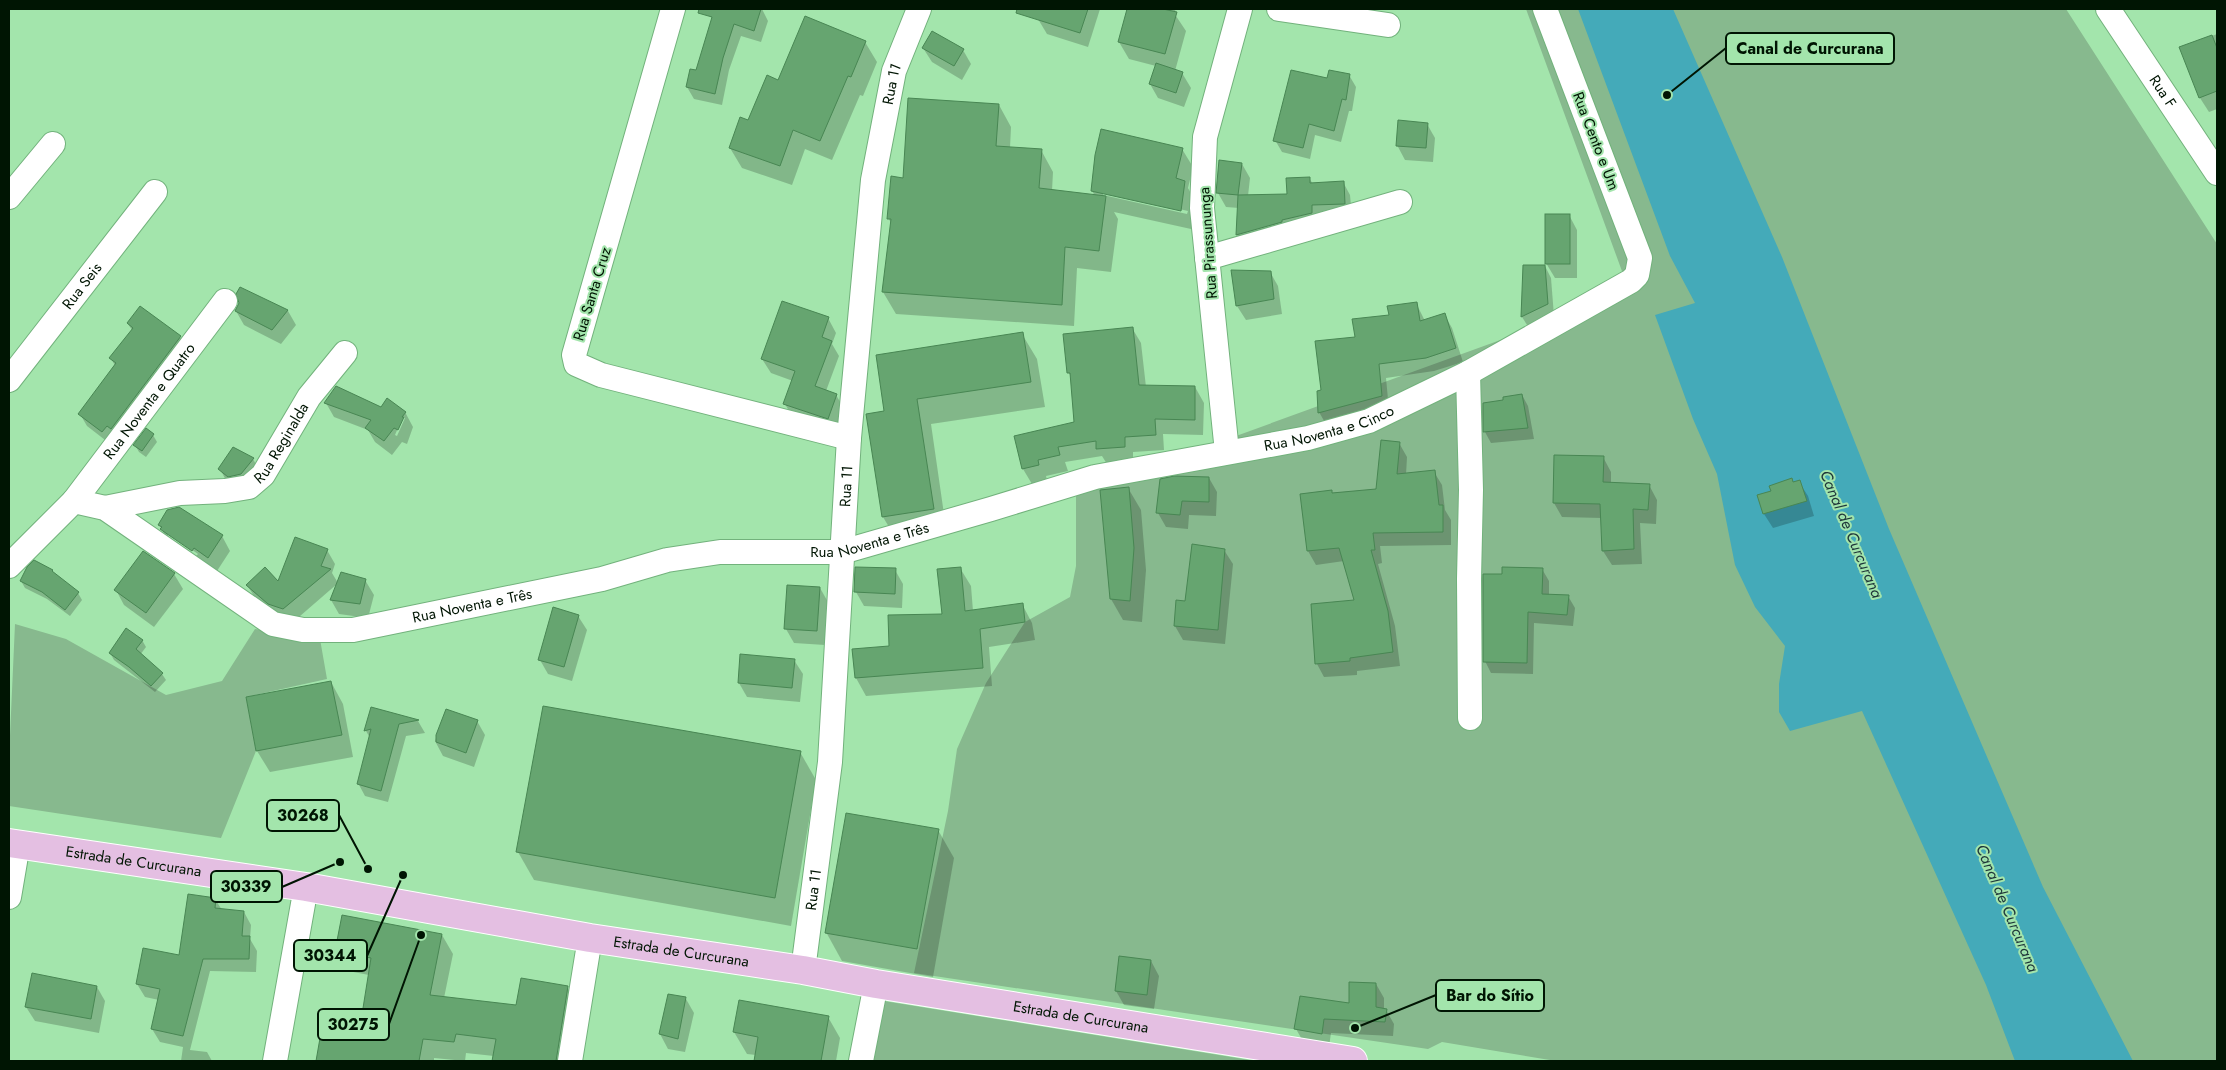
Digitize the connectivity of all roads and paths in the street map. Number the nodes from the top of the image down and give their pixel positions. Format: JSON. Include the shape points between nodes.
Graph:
{"nodes":[{"id":1,"x":674,"y":9,"type":"edge"},
{"id":2,"x":920,"y":9,"type":"edge"},
{"id":3,"x":1240,"y":9,"type":"edge"},
{"id":4,"x":1279,"y":9,"type":"edge"},
{"id":5,"x":1545,"y":9,"type":"edge"},
{"id":6,"x":2108,"y":9,"type":"edge"},
{"id":7,"x":1388,"y":25,"type":"dead end"},
{"id":8,"x":53,"y":144,"type":"dead end"},
{"id":9,"x":2217,"y":173,"type":"edge"},
{"id":10,"x":155,"y":192,"type":"dead end"},
{"id":11,"x":9,"y":197,"type":"edge"},
{"id":12,"x":1400,"y":202,"type":"dead end"},
{"id":13,"x":1207,"y":258,"type":"junction"},
{"id":14,"x":1637,"y":275,"type":"joint"},
{"id":15,"x":225,"y":301,"type":"dead end"},
{"id":16,"x":345,"y":353,"type":"dead end"},
{"id":17,"x":1468,"y":373,"type":"junction"},
{"id":18,"x":9,"y":380,"type":"edge"},
{"id":19,"x":849,"y":438,"type":"junction"},
{"id":20,"x":1227,"y":452,"type":"junction"},
{"id":21,"x":74,"y":500,"type":"junction"},
{"id":22,"x":105,"y":508,"type":"junction"},
{"id":23,"x":991,"y":509,"type":"joint"},
{"id":24,"x":842,"y":552,"type":"junction"},
{"id":25,"x":9,"y":566,"type":"edge"},
{"id":26,"x":1470,"y":718,"type":"dead end"},
{"id":27,"x":13,"y":843,"type":"edge"},
{"id":28,"x":306,"y":887,"type":"junction"},
{"id":29,"x":9,"y":897,"type":"edge"},
{"id":30,"x":590,"y":938,"type":"junction"},
{"id":31,"x":803,"y":970,"type":"junction"},
{"id":32,"x":876,"y":984,"type":"junction"},
{"id":33,"x":275,"y":1061,"type":"edge"},
{"id":34,"x":570,"y":1061,"type":"edge"},
{"id":35,"x":861,"y":1061,"type":"edge"},
{"id":36,"x":1353,"y":1061,"type":"edge"}],
"edges":[{"from":1,"to":19,"type":"street","name":"Rua Santa Cruz","via":[[574,355],[576,364],[601,375]]},
{"from":2,"to":19,"type":"street","name":"Rua 11","via":[[894,71],[873,180]]},
{"from":3,"to":13,"type":"street","name":"Rua Pirassununga","via":[[1205,137],[1202,208]]},
{"from":4,"to":7,"type":"street"},
{"from":5,"to":14,"type":"street","name":"Rua Cento e Um","via":[[1640,258]]},
{"from":6,"to":9,"type":"street","name":"Rua F"},
{"from":8,"to":11,"type":"street"},
{"from":10,"to":18,"type":"street","name":"Rua Seis"},
{"from":12,"to":13,"type":"street"},
{"from":13,"to":20,"type":"street","name":"Rua Pirassununga"},
{"from":14,"to":17,"type":"street","name":"Rua Noventa e Cinco"},
{"from":15,"to":21,"type":"street","name":"Rua Noventa e Quatro"},
{"from":16,"to":22,"type":"street","name":"Rua Reginalda","via":[[309,397],[263,475],[249,486],[225,491],[180,493]]},
{"from":17,"to":20,"type":"street","name":"Rua Noventa e Cinco","via":[[1369,421],[1308,438]]},
{"from":17,"to":26,"type":"street"},
{"from":19,"to":24,"type":"street","name":"Rua 11"},
{"from":20,"to":23,"type":"street","name":"Rua Noventa e Cinco","via":[[1095,477]]},
{"from":21,"to":22,"type":"street","name":"Rua Noventa e Três"},
{"from":21,"to":25,"type":"street"},
{"from":22,"to":24,"type":"street","name":"Rua Noventa e Três","via":[[273,624],[303,630],[353,630],[711,553]]},
{"from":23,"to":24,"type":"street","name":"Rua Noventa e Três"},
{"from":24,"to":31,"type":"street","name":"Rua 11","via":[[830,762]]},
{"from":27,"to":28,"type":"main road","name":"Estrada de Curcurana"},
{"from":27,"to":29,"type":"street"},
{"from":28,"to":30,"type":"main road","name":"Estrada de Curcurana"},
{"from":28,"to":33,"type":"street"},
{"from":30,"to":31,"type":"main road","name":"Estrada de Curcurana"},
{"from":30,"to":34,"type":"street"},
{"from":31,"to":32,"type":"main road","name":"Estrada de Curcurana"},
{"from":32,"to":35,"type":"street"},
{"from":32,"to":36,"type":"main road","name":"Estrada de Curcurana"}]}
